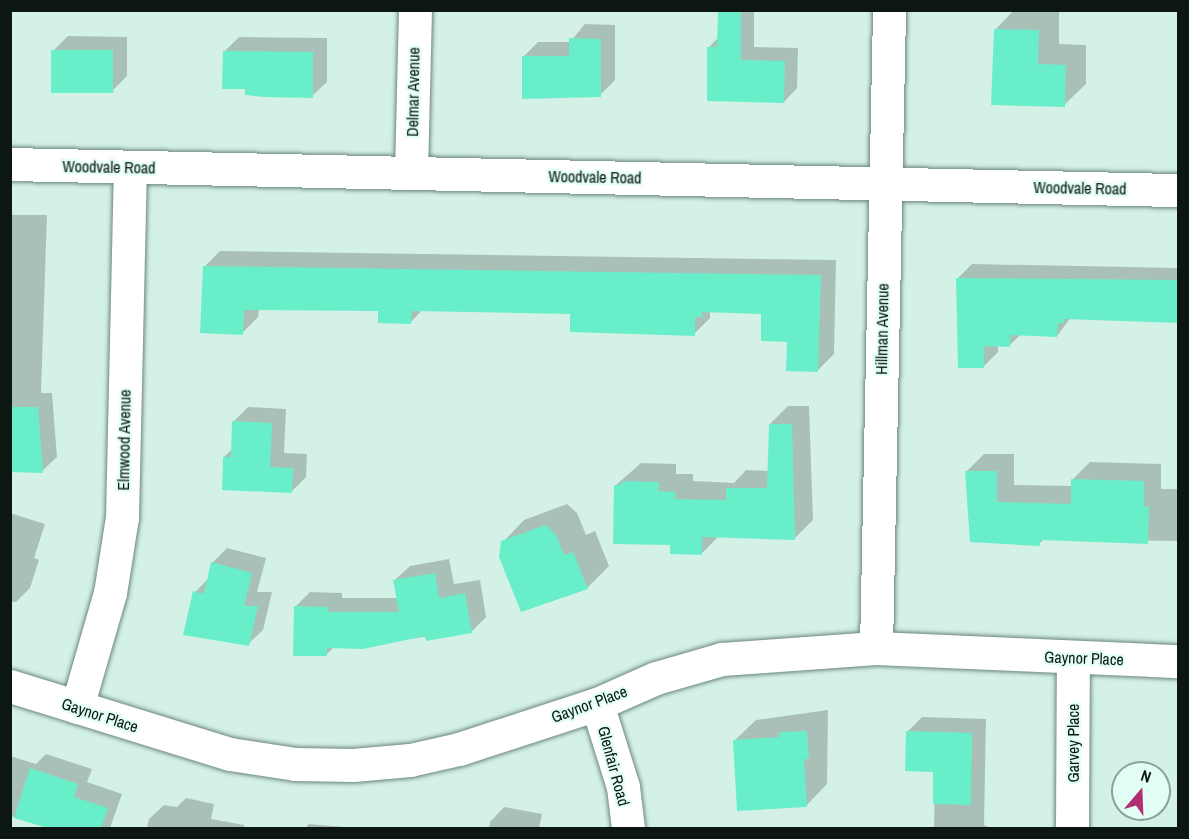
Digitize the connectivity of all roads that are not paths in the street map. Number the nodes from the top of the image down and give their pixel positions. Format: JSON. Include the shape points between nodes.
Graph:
{"nodes":[{"id":1,"x":415,"y":10,"type":"edge"},
{"id":2,"x":889,"y":10,"type":"edge"},
{"id":3,"x":10,"y":164,"type":"edge"},
{"id":4,"x":130,"y":167,"type":"junction"},
{"id":5,"x":411,"y":173,"type":"junction"},
{"id":6,"x":885,"y":184,"type":"junction"},
{"id":7,"x":1179,"y":190,"type":"edge"},
{"id":8,"x":876,"y":648,"type":"junction"},
{"id":9,"x":1073,"y":658,"type":"junction"},
{"id":10,"x":1179,"y":662,"type":"edge"},
{"id":11,"x":10,"y":686,"type":"edge"},
{"id":12,"x":597,"y":704,"type":"junction"},
{"id":13,"x":77,"y":707,"type":"junction"},
{"id":14,"x":628,"y":828,"type":"edge"},
{"id":15,"x":1072,"y":828,"type":"edge"}],
"edges":[{"from":1,"to":5,"type":"street","name":"Delmar Avenue"},
{"from":2,"to":6,"type":"street","name":"Hillman Avenue"},
{"from":3,"to":4,"type":"street","name":"Woodvale Road"},
{"from":4,"to":5,"type":"street","name":"Woodvale Road"},
{"from":4,"to":13,"type":"street","name":"Elmwood Avenue","via":[[122,517],[110,593]]},
{"from":5,"to":6,"type":"street","name":"Woodvale Road"},
{"from":6,"to":7,"type":"street","name":"Woodvale Road"},
{"from":6,"to":8,"type":"street","name":"Hillman Avenue"},
{"from":8,"to":9,"type":"street","name":"Gaynor Place"},
{"from":8,"to":12,"type":"street","name":"Gaynor Place","via":[[722,659],[656,678]]},
{"from":9,"to":10,"type":"street","name":"Gaynor Place"},
{"from":9,"to":15,"type":"street","name":"Garvey Place"},
{"from":11,"to":13,"type":"street","name":"Gaynor Place"},
{"from":12,"to":13,"type":"street","name":"Gaynor Place","via":[[459,749],[410,760],[353,765],[295,764],[230,754]]},
{"from":12,"to":14,"type":"street","name":"Glenfair Road","via":[[623,787]]}]}
